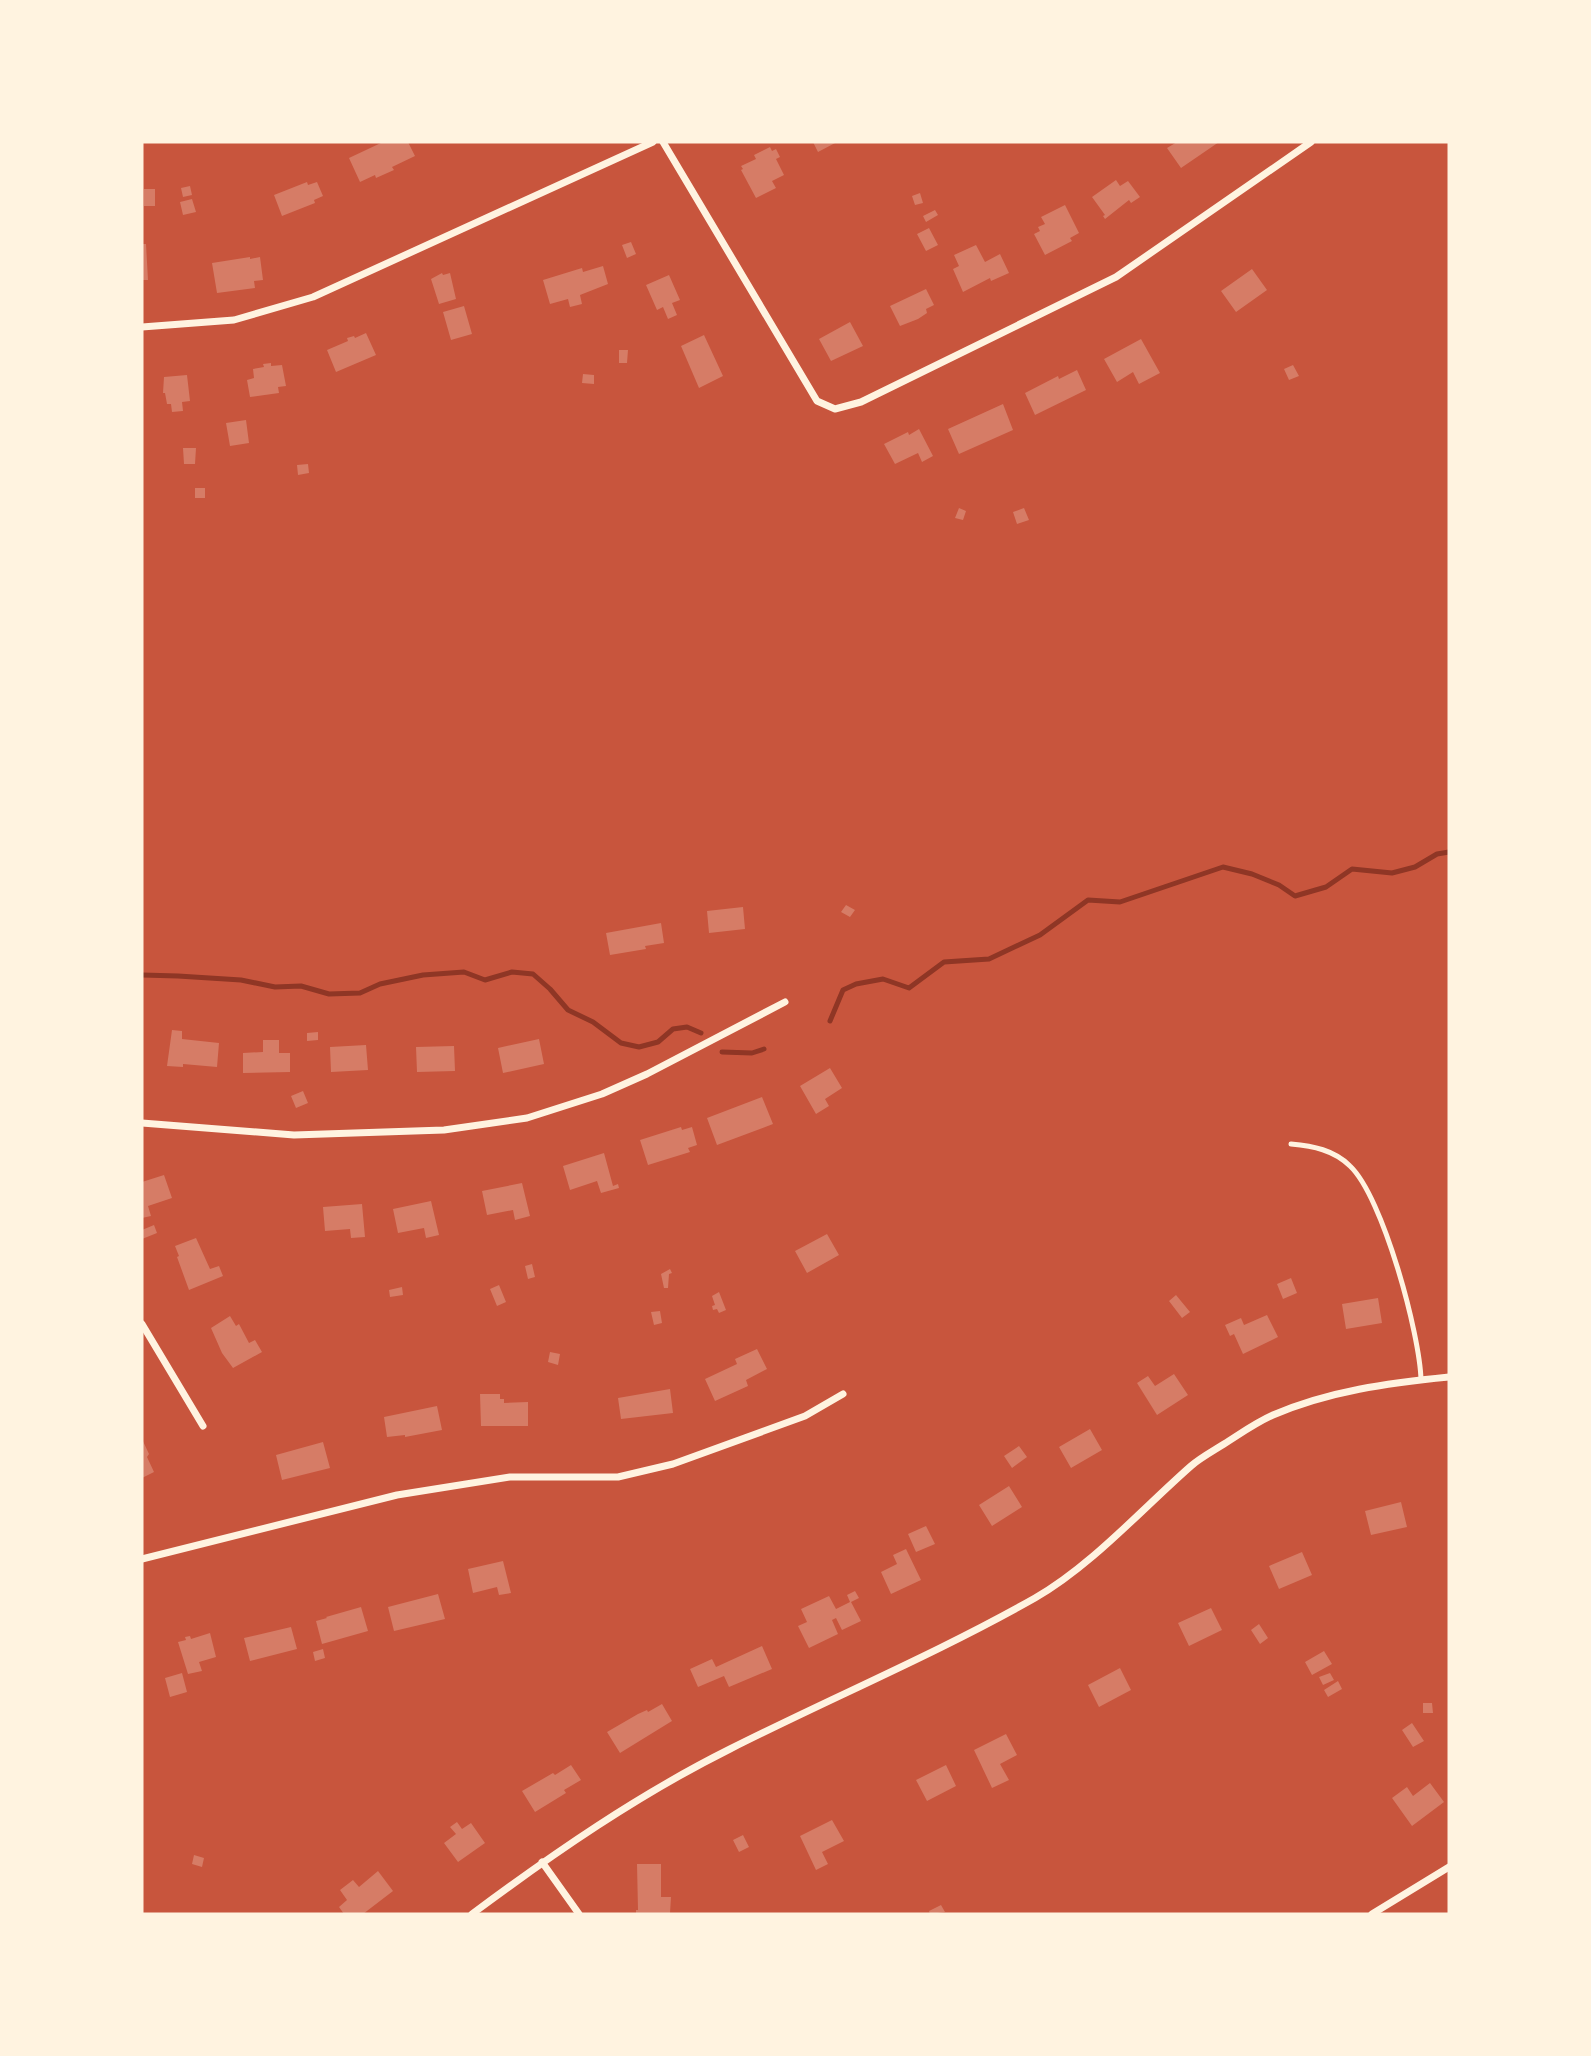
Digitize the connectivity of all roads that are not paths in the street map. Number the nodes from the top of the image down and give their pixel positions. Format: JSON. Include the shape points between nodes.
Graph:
{"nodes":[{"id":1,"x":653,"y":142,"type":"edge"},
{"id":2,"x":663,"y":142,"type":"edge"},
{"id":3,"x":1311,"y":142,"type":"edge"},
{"id":4,"x":142,"y":327,"type":"edge"},
{"id":5,"x":785,"y":1002,"type":"dead end"},
{"id":6,"x":142,"y":1122,"type":"edge"},
{"id":7,"x":1291,"y":1144,"type":"dead end"},
{"id":8,"x":142,"y":1324,"type":"edge"},
{"id":9,"x":1449,"y":1377,"type":"edge"},
{"id":10,"x":1421,"y":1380,"type":"junction"},
{"id":11,"x":843,"y":1394,"type":"dead end"},
{"id":12,"x":203,"y":1426,"type":"dead end"},
{"id":13,"x":142,"y":1559,"type":"edge"},
{"id":14,"x":542,"y":1862,"type":"junction"},
{"id":15,"x":1449,"y":1867,"type":"edge"},
{"id":16,"x":472,"y":1914,"type":"edge"},
{"id":17,"x":579,"y":1914,"type":"edge"},
{"id":18,"x":1372,"y":1914,"type":"edge"}],
"edges":[{"from":1,"to":4,"type":"street","via":[[313,297],[234,320]]},
{"from":2,"to":3,"type":"street","via":[[817,401],[835,409],[861,402],[1116,277]]},
{"from":5,"to":6,"type":"street","via":[[647,1074],[527,1118],[444,1130],[294,1135]]},
{"from":7,"to":10,"type":"lane","via":[[1334,1153],[1352,1167],[1368,1191],[1401,1284]]},
{"from":8,"to":12,"type":"street"},
{"from":9,"to":10,"type":"street"},
{"from":10,"to":14,"type":"street","via":[[1316,1399],[1254,1424],[1193,1464],[1065,1578],[1037,1597],[727,1750]]},
{"from":11,"to":13,"type":"street","via":[[805,1416],[673,1464],[629,1475],[510,1477],[397,1496]]},
{"from":14,"to":16,"type":"street"},
{"from":14,"to":17,"type":"street"},
{"from":15,"to":18,"type":"street"}]}
